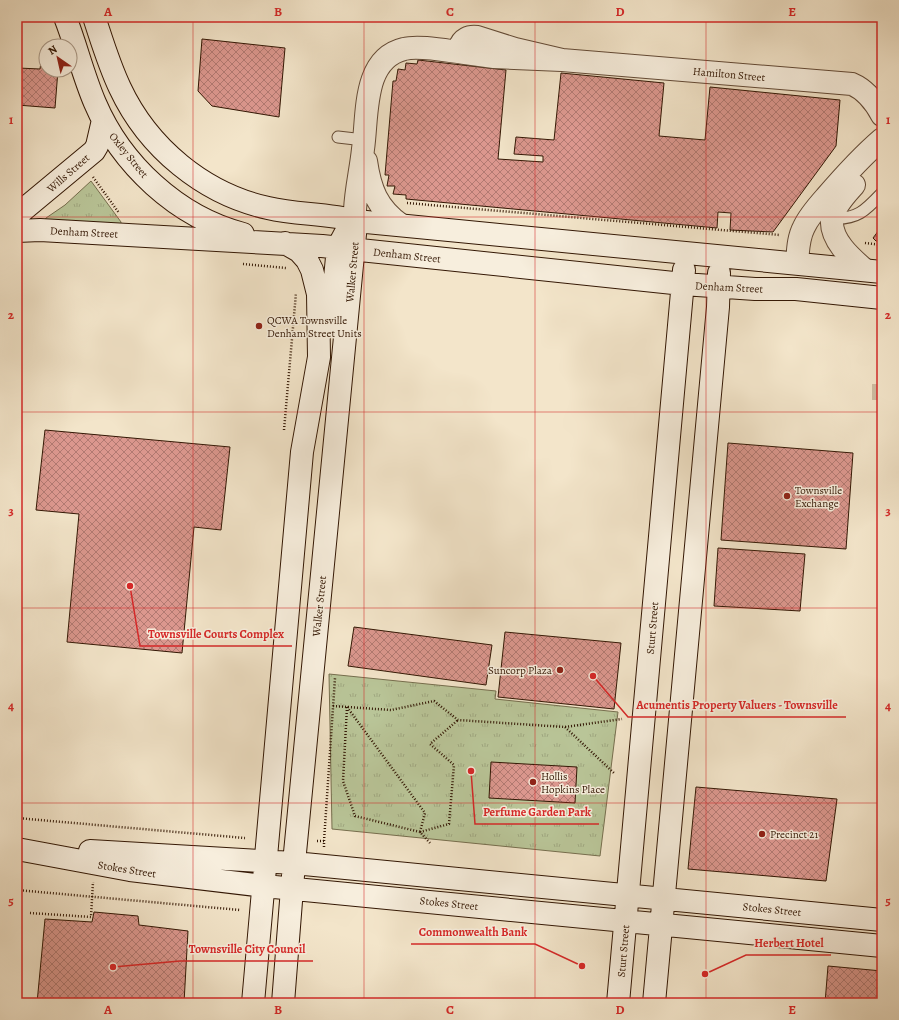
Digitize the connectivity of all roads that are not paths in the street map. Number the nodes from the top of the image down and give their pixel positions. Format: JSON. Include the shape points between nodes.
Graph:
{"nodes":[{"id":1,"x":65,"y":17,"type":"edge"},
{"id":2,"x":94,"y":17,"type":"edge"},
{"id":3,"x":386,"y":58,"type":"joint"},
{"id":4,"x":882,"y":115,"type":"edge"},
{"id":5,"x":103,"y":120,"type":"junction"},
{"id":6,"x":338,"y":137,"type":"dead end"},
{"id":7,"x":882,"y":139,"type":"edge"},
{"id":8,"x":364,"y":144,"type":"junction"},
{"id":9,"x":882,"y":155,"type":"edge"},
{"id":10,"x":882,"y":193,"type":"edge"},
{"id":11,"x":825,"y":213,"type":"junction"},
{"id":12,"x":17,"y":216,"type":"edge"},
{"id":13,"x":354,"y":217,"type":"junction"},
{"id":14,"x":401,"y":225,"type":"junction"},
{"id":15,"x":17,"y":232,"type":"edge"},
{"id":16,"x":282,"y":243,"type":"junction"},
{"id":17,"x":338,"y":248,"type":"junction"},
{"id":18,"x":685,"y":253,"type":"junction"},
{"id":19,"x":720,"y":256,"type":"junction"},
{"id":20,"x":797,"y":263,"type":"junction"},
{"id":21,"x":873,"y":271,"type":"edge"},
{"id":22,"x":683,"y":284,"type":"junction"},
{"id":23,"x":719,"y":287,"type":"junction"},
{"id":24,"x":796,"y":289,"type":"junction"},
{"id":25,"x":882,"y":298,"type":"edge"},
{"id":26,"x":320,"y":357,"type":"junction"},
{"id":27,"x":17,"y":848,"type":"edge"},
{"id":28,"x":266,"y":860,"type":"junction"},
{"id":29,"x":294,"y":863,"type":"junction"},
{"id":30,"x":264,"y":886,"type":"junction"},
{"id":31,"x":292,"y":888,"type":"junction"},
{"id":32,"x":628,"y":896,"type":"junction"},
{"id":33,"x":664,"y":898,"type":"junction"},
{"id":34,"x":882,"y":920,"type":"edge"},
{"id":35,"x":626,"y":921,"type":"junction"},
{"id":36,"x":662,"y":925,"type":"junction"},
{"id":37,"x":882,"y":946,"type":"edge"},
{"id":38,"x":253,"y":1003,"type":"edge"},
{"id":39,"x":283,"y":1003,"type":"edge"},
{"id":40,"x":618,"y":1003,"type":"edge"},
{"id":41,"x":654,"y":1003,"type":"edge"}],
"edges":[{"from":1,"to":5,"type":"main road","name":"Oxley Street"},
{"from":2,"to":13,"type":"main road","via":[[110,65],[131,109],[155,141],[185,169],[237,198],[270,209]]},
{"from":3,"to":4,"type":"main road","name":"Hamilton Street","via":[[411,48],[494,57],[562,60],[852,84],[863,90]]},
{"from":3,"to":8,"type":"main road","name":"Walker Street","via":[[375,73],[369,88]]},
{"from":5,"to":12,"type":"main road","name":"Wills Street","via":[[94,151]]},
{"from":5,"to":16,"type":"main road","name":"Oxley Street","via":[[136,166],[181,206],[227,230]]},
{"from":6,"to":8,"type":"lane"},
{"from":7,"to":11,"type":"main road","via":[[861,158]]},
{"from":8,"to":13,"type":"main road","name":"Walker Street"},
{"from":8,"to":14,"type":"main road","name":"Walker Street","via":[[368,173],[378,203]]},
{"from":9,"to":11,"type":"main road","via":[[838,206]]},
{"from":10,"to":11,"type":"lane","via":[[861,213],[854,216],[847,218]]},
{"from":11,"to":20,"type":"main road","via":[[804,225]]},
{"from":11,"to":21,"type":"main road","via":[[847,254]]},
{"from":13,"to":14,"type":"main road"},
{"from":13,"to":17,"type":"main road","name":"Walker Street"},
{"from":13,"to":17,"type":"main road","via":[[332,241]]},
{"from":14,"to":18,"type":"main road"},
{"from":15,"to":16,"type":"main road","name":"Denham Street","via":[[40,230]]},
{"from":16,"to":17,"type":"main road","name":"Denham Street"},
{"from":16,"to":26,"type":"main road","via":[[299,251],[312,270],[318,294]]},
{"from":17,"to":22,"type":"main road","name":"Denham Street"},
{"from":17,"to":26,"type":"main road","via":[[333,299]]},
{"from":17,"to":29,"type":"main road","name":"Walker Street"},
{"from":18,"to":19,"type":"main road"},
{"from":18,"to":22,"type":"main road","name":"Sturt Street"},
{"from":19,"to":20,"type":"main road"},
{"from":19,"to":23,"type":"main road"},
{"from":20,"to":21,"type":"main road"},
{"from":20,"to":24,"type":"main road"},
{"from":22,"to":23,"type":"main road","name":"Denham Street"},
{"from":22,"to":32,"type":"main road","name":"Sturt Street"},
{"from":23,"to":24,"type":"main road","name":"Denham Street"},
{"from":23,"to":33,"type":"main road"},
{"from":24,"to":25,"type":"main road","name":"Denham Street"},
{"from":26,"to":28,"type":"main road","via":[[302,452]]},
{"from":27,"to":28,"type":"main road","name":"Stokes Street"},
{"from":27,"to":30,"type":"main road","name":"Stokes Street","via":[[130,870]]},
{"from":28,"to":29,"type":"main road","name":"Stokes Street"},
{"from":28,"to":30,"type":"main road"},
{"from":29,"to":31,"type":"main road","name":"Walker Street"},
{"from":29,"to":32,"type":"main road","name":"Stokes Street"},
{"from":30,"to":31,"type":"main road","name":"Stokes Street"},
{"from":30,"to":38,"type":"main road"},
{"from":31,"to":35,"type":"main road","name":"Stokes Street"},
{"from":31,"to":39,"type":"main road","name":"Walker Street"},
{"from":32,"to":33,"type":"main road","name":"Stokes Street"},
{"from":32,"to":35,"type":"main road","name":"Sturt Street"},
{"from":33,"to":34,"type":"main road","name":"Stokes Street"},
{"from":33,"to":36,"type":"main road"},
{"from":35,"to":36,"type":"main road","name":"Stokes Street"},
{"from":35,"to":40,"type":"main road","name":"Sturt Street"},
{"from":36,"to":37,"type":"main road","name":"Stokes Street"},
{"from":36,"to":41,"type":"main road"}]}
